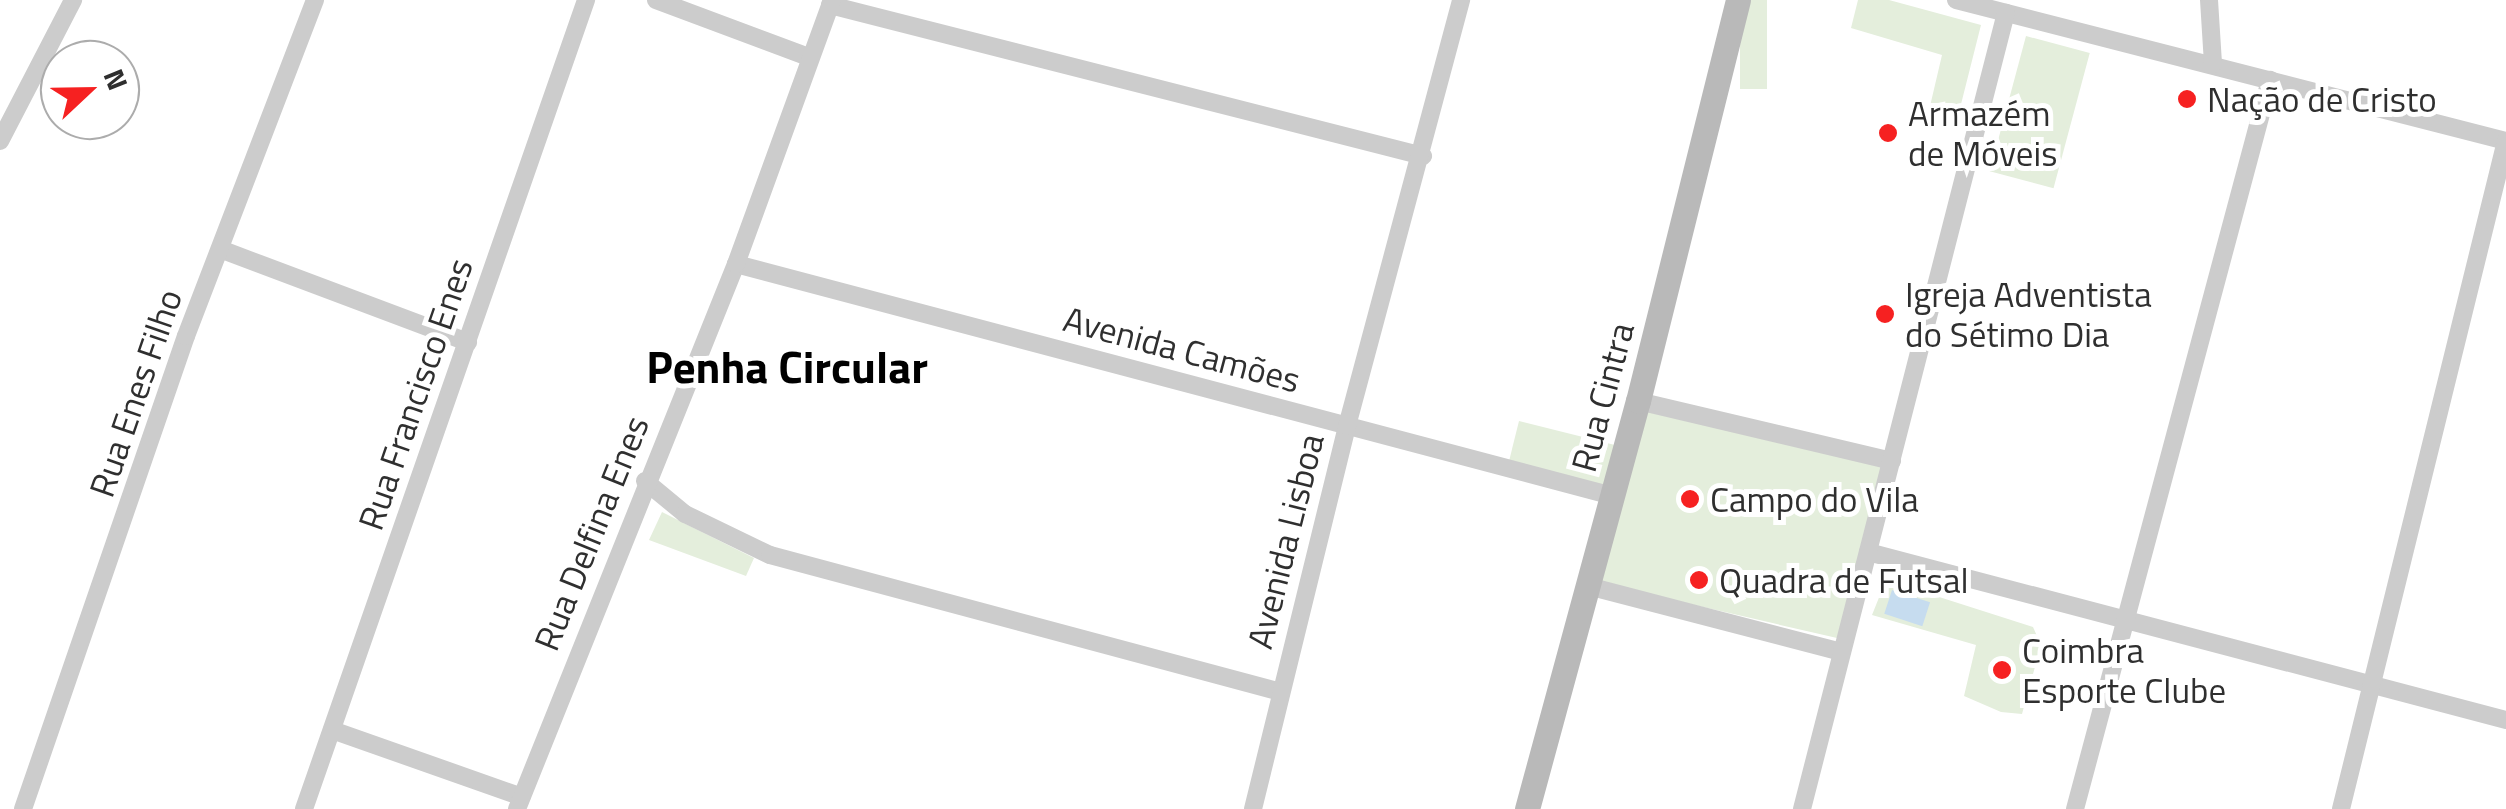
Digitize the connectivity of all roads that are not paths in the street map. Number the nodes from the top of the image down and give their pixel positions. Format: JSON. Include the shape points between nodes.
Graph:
{"nodes":[{"id":1,"x":73,"y":0,"type":"edge"},
{"id":2,"x":315,"y":0,"type":"edge"},
{"id":3,"x":586,"y":0,"type":"edge"},
{"id":4,"x":656,"y":0,"type":"edge"},
{"id":5,"x":1462,"y":0,"type":"edge"},
{"id":6,"x":1738,"y":0,"type":"edge"},
{"id":7,"x":1956,"y":0,"type":"edge"},
{"id":8,"x":2210,"y":0,"type":"edge"},
{"id":9,"x":831,"y":2,"type":"edge"},
{"id":10,"x":2006,"y":13,"type":"junction"},
{"id":11,"x":811,"y":58,"type":"junction"},
{"id":12,"x":2213,"y":64,"type":"junction"},
{"id":13,"x":2270,"y":80,"type":"junction"},
{"id":14,"x":0,"y":141,"type":"edge"},
{"id":15,"x":2506,"y":141,"type":"edge"},
{"id":16,"x":1423,"y":156,"type":"junction"},
{"id":17,"x":220,"y":249,"type":"junction"},
{"id":18,"x":736,"y":264,"type":"junction"},
{"id":19,"x":468,"y":342,"type":"junction"},
{"id":20,"x":1638,"y":400,"type":"junction"},
{"id":21,"x":1347,"y":426,"type":"junction"},
{"id":22,"x":1892,"y":461,"type":"junction"},
{"id":23,"x":645,"y":481,"type":"junction"},
{"id":24,"x":1612,"y":496,"type":"junction"},
{"id":25,"x":1868,"y":552,"type":"junction"},
{"id":26,"x":1588,"y":586,"type":"junction"},
{"id":27,"x":2126,"y":620,"type":"junction"},
{"id":28,"x":1842,"y":652,"type":"junction"},
{"id":29,"x":2373,"y":685,"type":"junction"},
{"id":30,"x":1280,"y":692,"type":"junction"},
{"id":31,"x":2506,"y":720,"type":"edge"},
{"id":32,"x":332,"y":730,"type":"junction"},
{"id":33,"x":520,"y":803,"type":"edge"},
{"id":34,"x":23,"y":809,"type":"edge"},
{"id":35,"x":304,"y":809,"type":"edge"},
{"id":36,"x":1253,"y":809,"type":"edge"},
{"id":37,"x":1527,"y":809,"type":"edge"},
{"id":38,"x":1802,"y":809,"type":"edge"},
{"id":39,"x":2075,"y":809,"type":"edge"},
{"id":40,"x":2341,"y":809,"type":"edge"}],
"edges":[{"from":1,"to":14,"type":"street"},
{"from":2,"to":17,"type":"street","name":"Rua Enes Filho"},
{"from":3,"to":19,"type":"street","name":"Rua Francisco Enes"},
{"from":4,"to":11,"type":"street"},
{"from":5,"to":16,"type":"street","name":"Avenida Lisboa"},
{"from":6,"to":20,"type":"street","name":"Rua Cintra"},
{"from":7,"to":10,"type":"street"},
{"from":8,"to":12,"type":"street"},
{"from":9,"to":11,"type":"street","name":"Rua Delfina Enes"},
{"from":9,"to":16,"type":"street"},
{"from":10,"to":12,"type":"street"},
{"from":10,"to":22,"type":"street"},
{"from":11,"to":18,"type":"street","name":"Rua Delfina Enes"},
{"from":12,"to":13,"type":"street"},
{"from":13,"to":15,"type":"street"},
{"from":13,"to":27,"type":"street"},
{"from":15,"to":29,"type":"street"},
{"from":16,"to":21,"type":"street","name":"Avenida Lisboa"},
{"from":17,"to":19,"type":"street"},
{"from":17,"to":34,"type":"street","name":"Rua Enes Filho"},
{"from":18,"to":21,"type":"street","name":"Avenida Camões"},
{"from":18,"to":23,"type":"street","name":"Rua Delfina Enes"},
{"from":19,"to":32,"type":"street","name":"Rua Francisco Enes"},
{"from":20,"to":22,"type":"street"},
{"from":20,"to":24,"type":"street","name":"Rua Cintra"},
{"from":21,"to":24,"type":"street","name":"Avenida Camões"},
{"from":21,"to":30,"type":"street","name":"Avenida Lisboa"},
{"from":22,"to":25,"type":"street"},
{"from":23,"to":30,"type":"street","via":[[686,514],[770,555]]},
{"from":23,"to":33,"type":"street","name":"Rua Delfina Enes"},
{"from":24,"to":26,"type":"street","name":"Rua Cintra"},
{"from":25,"to":27,"type":"street"},
{"from":25,"to":28,"type":"street"},
{"from":26,"to":28,"type":"street"},
{"from":26,"to":37,"type":"street","name":"Rua Cintra"},
{"from":27,"to":29,"type":"street"},
{"from":27,"to":39,"type":"street"},
{"from":28,"to":38,"type":"street"},
{"from":29,"to":31,"type":"street"},
{"from":29,"to":40,"type":"street"},
{"from":30,"to":36,"type":"street","name":"Avenida Lisboa"},
{"from":32,"to":33,"type":"street"},
{"from":32,"to":35,"type":"street","name":"Rua Francisco Enes"}]}
